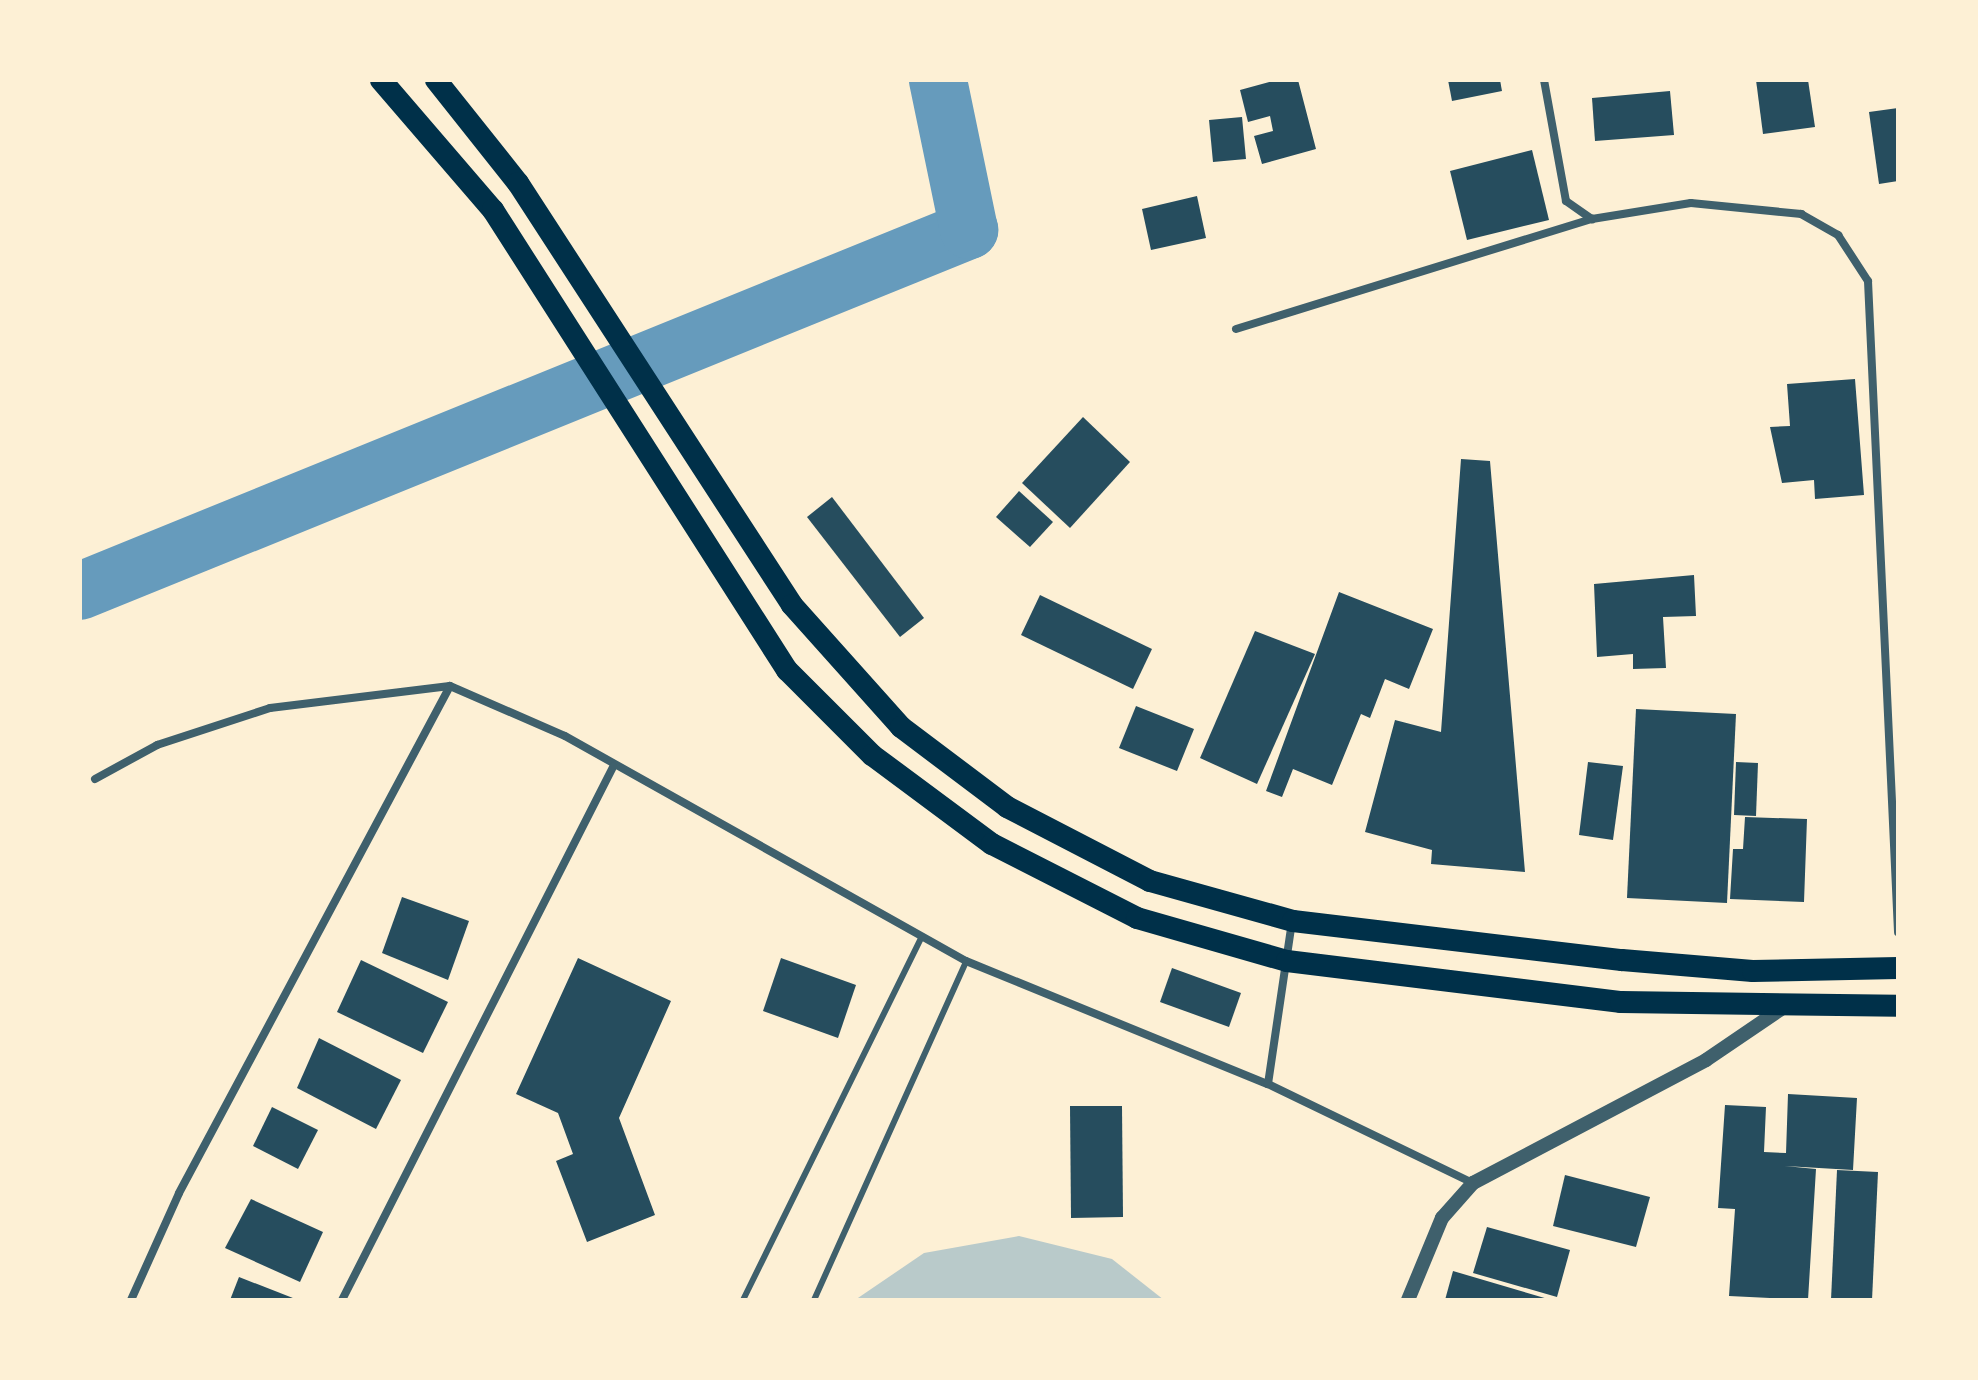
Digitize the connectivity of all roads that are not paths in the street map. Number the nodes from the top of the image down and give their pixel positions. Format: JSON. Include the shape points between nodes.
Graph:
{"nodes":[{"id":1,"x":381,"y":80,"type":"edge"},
{"id":2,"x":436,"y":80,"type":"edge"},
{"id":3,"x":1544,"y":80,"type":"edge"},
{"id":4,"x":1592,"y":219,"type":"junction"},
{"id":5,"x":1236,"y":329,"type":"dead end"},
{"id":6,"x":450,"y":686,"type":"junction"},
{"id":7,"x":613,"y":767,"type":"junction"},
{"id":8,"x":95,"y":779,"type":"dead end"},
{"id":9,"x":1293,"y":921,"type":"junction"},
{"id":10,"x":1898,"y":932,"type":"edge"},
{"id":11,"x":921,"y":938,"type":"junction"},
{"id":12,"x":966,"y":961,"type":"junction"},
{"id":13,"x":1287,"y":961,"type":"junction"},
{"id":14,"x":1898,"y":968,"type":"edge"},
{"id":15,"x":1898,"y":1006,"type":"edge"},
{"id":16,"x":1781,"y":1009,"type":"junction"},
{"id":17,"x":1268,"y":1084,"type":"junction"},
{"id":18,"x":1473,"y":1183,"type":"junction"},
{"id":19,"x":131,"y":1300,"type":"edge"},
{"id":20,"x":342,"y":1300,"type":"edge"},
{"id":21,"x":743,"y":1300,"type":"edge"},
{"id":22,"x":814,"y":1300,"type":"edge"},
{"id":23,"x":1408,"y":1300,"type":"edge"}],
"edges":[{"from":1,"to":13,"type":"highway","via":[[460,168],[787,670],[912,788],[1035,869],[1137,918]]},
{"from":2,"to":9,"type":"highway","via":[[482,132],[722,504],[861,688],[973,785],[1138,876]]},
{"from":3,"to":4,"type":"street","via":[[1566,201]]},
{"from":4,"to":5,"type":"street"},
{"from":4,"to":10,"type":"street","via":[[1691,203],[1801,214],[1838,235],[1868,281]]},
{"from":6,"to":7,"type":"street","via":[[498,702]]},
{"from":6,"to":8,"type":"street","via":[[228,719]]},
{"from":6,"to":19,"type":"street","via":[[179,1193]]},
{"from":7,"to":11,"type":"street"},
{"from":7,"to":20,"type":"street"},
{"from":9,"to":13,"type":"street"},
{"from":9,"to":14,"type":"highway","via":[[1753,971]]},
{"from":11,"to":12,"type":"street"},
{"from":11,"to":21,"type":"lane"},
{"from":12,"to":17,"type":"street"},
{"from":12,"to":22,"type":"lane"},
{"from":13,"to":16,"type":"highway","via":[[1621,1002]]},
{"from":13,"to":17,"type":"street"},
{"from":15,"to":16,"type":"highway"},
{"from":16,"to":18,"type":"street","via":[[1706,1060]]},
{"from":17,"to":18,"type":"street"},
{"from":18,"to":23,"type":"street","via":[[1442,1218]]}]}
